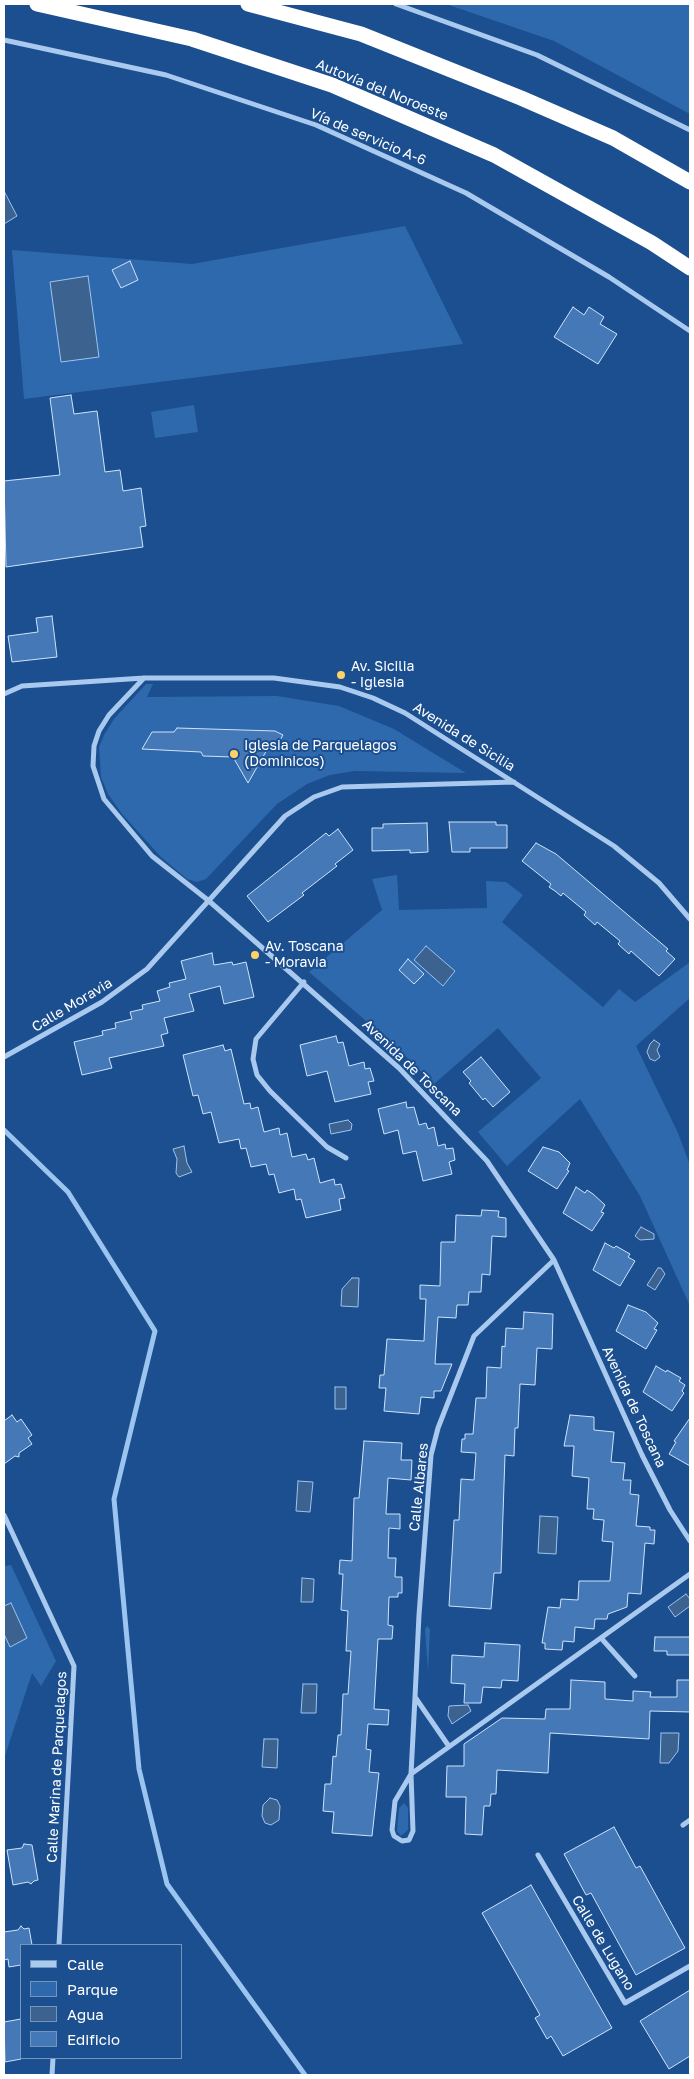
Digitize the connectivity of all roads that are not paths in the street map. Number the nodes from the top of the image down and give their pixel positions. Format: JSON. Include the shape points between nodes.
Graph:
{"nodes":[{"id":1,"x":37,"y":4,"type":"edge"},
{"id":2,"x":248,"y":4,"type":"edge"},
{"id":3,"x":396,"y":4,"type":"edge"},
{"id":4,"x":4,"y":40,"type":"edge"},
{"id":5,"x":690,"y":130,"type":"edge"},
{"id":6,"x":690,"y":182,"type":"edge"},
{"id":7,"x":690,"y":268,"type":"edge"},
{"id":8,"x":690,"y":331,"type":"edge"},
{"id":9,"x":144,"y":678,"type":"junction"},
{"id":10,"x":4,"y":694,"type":"edge"},
{"id":11,"x":515,"y":782,"type":"junction"},
{"id":12,"x":209,"y":901,"type":"junction"},
{"id":13,"x":690,"y":920,"type":"edge"},
{"id":14,"x":304,"y":982,"type":"junction"},
{"id":15,"x":4,"y":1058,"type":"edge"},
{"id":16,"x":346,"y":1158,"type":"dead end"},
{"id":17,"x":554,"y":1260,"type":"junction"},
{"id":18,"x":4,"y":1515,"type":"edge"},
{"id":19,"x":690,"y":1541,"type":"edge"},
{"id":20,"x":690,"y":1574,"type":"edge"},
{"id":21,"x":601,"y":1638,"type":"junction"},
{"id":22,"x":635,"y":1676,"type":"dead end"},
{"id":23,"x":415,"y":1697,"type":"junction"},
{"id":24,"x":448,"y":1745,"type":"junction"},
{"id":25,"x":411,"y":1774,"type":"junction"},
{"id":26,"x":690,"y":1820,"type":"edge"},
{"id":27,"x":683,"y":1825,"type":"dead end"},
{"id":28,"x":538,"y":1855,"type":"dead end"},
{"id":29,"x":59,"y":1944,"type":"edge"},
{"id":30,"x":690,"y":1966,"type":"edge"},
{"id":31,"x":53,"y":2059,"type":"edge"},
{"id":32,"x":52,"y":2075,"type":"edge"}],
"edges":[{"from":1,"to":7,"type":"highway","name":"Autovía del Noroeste","via":[[192,39],[332,85],[494,155],[652,243]]},
{"from":2,"to":6,"type":"highway","via":[[361,34],[512,94],[613,138]]},
{"from":3,"to":5,"type":"street","via":[[537,55]]},
{"from":4,"to":8,"type":"street","name":"Vía de servicio A-6","via":[[166,75],[316,125],[466,192],[609,277]]},
{"from":9,"to":10,"type":"street","name":"Avenida de Sicilia","via":[[22,686]]},
{"from":9,"to":11,"type":"street","name":"Avenida de Sicilia","via":[[274,678],[340,687],[405,713]]},
{"from":9,"to":12,"type":"street","name":"Avenida de Toscana","via":[[109,715],[100,731],[93,756],[96,780],[104,799],[152,856]]},
{"from":11,"to":12,"type":"street","name":"Calle Moravia","via":[[342,787],[314,797],[285,816]]},
{"from":11,"to":13,"type":"street","name":"Avenida de Sicilia","via":[[614,846],[659,883]]},
{"from":12,"to":14,"type":"street","name":"Avenida de Toscana"},
{"from":12,"to":15,"type":"street","name":"Calle Moravia","via":[[147,969],[102,1002]]},
{"from":14,"to":16,"type":"street","via":[[256,1039],[253,1059],[258,1075],[270,1092],[327,1147]]},
{"from":14,"to":17,"type":"street","name":"Avenida de Toscana","via":[[399,1068],[487,1161]]},
{"from":17,"to":19,"type":"street","name":"Avenida de Toscana","via":[[642,1454],[670,1510]]},
{"from":17,"to":23,"type":"street","name":"Calle Albares","via":[[474,1336],[438,1428],[431,1455]]},
{"from":18,"to":29,"type":"street","name":"Calle Marina de Parquelagos","via":[[74,1666]]},
{"from":20,"to":21,"type":"street","name":"Calle Albares"},
{"from":21,"to":22,"type":"street"},
{"from":21,"to":24,"type":"street","name":"Calle Albares"},
{"from":23,"to":24,"type":"street"},
{"from":23,"to":25,"type":"street","name":"Calle Albares"},
{"from":24,"to":25,"type":"street","name":"Calle Albares"},
{"from":25,"to":25,"type":"street","name":"Calle Albares","via":[[395,1801],[392,1833],[402,1841],[408,1840],[413,1831]]},
{"from":26,"to":27,"type":"street"},
{"from":28,"to":30,"type":"street","name":"Calle de Lugano","via":[[625,2003]]},
{"from":31,"to":32,"type":"street"}]}
